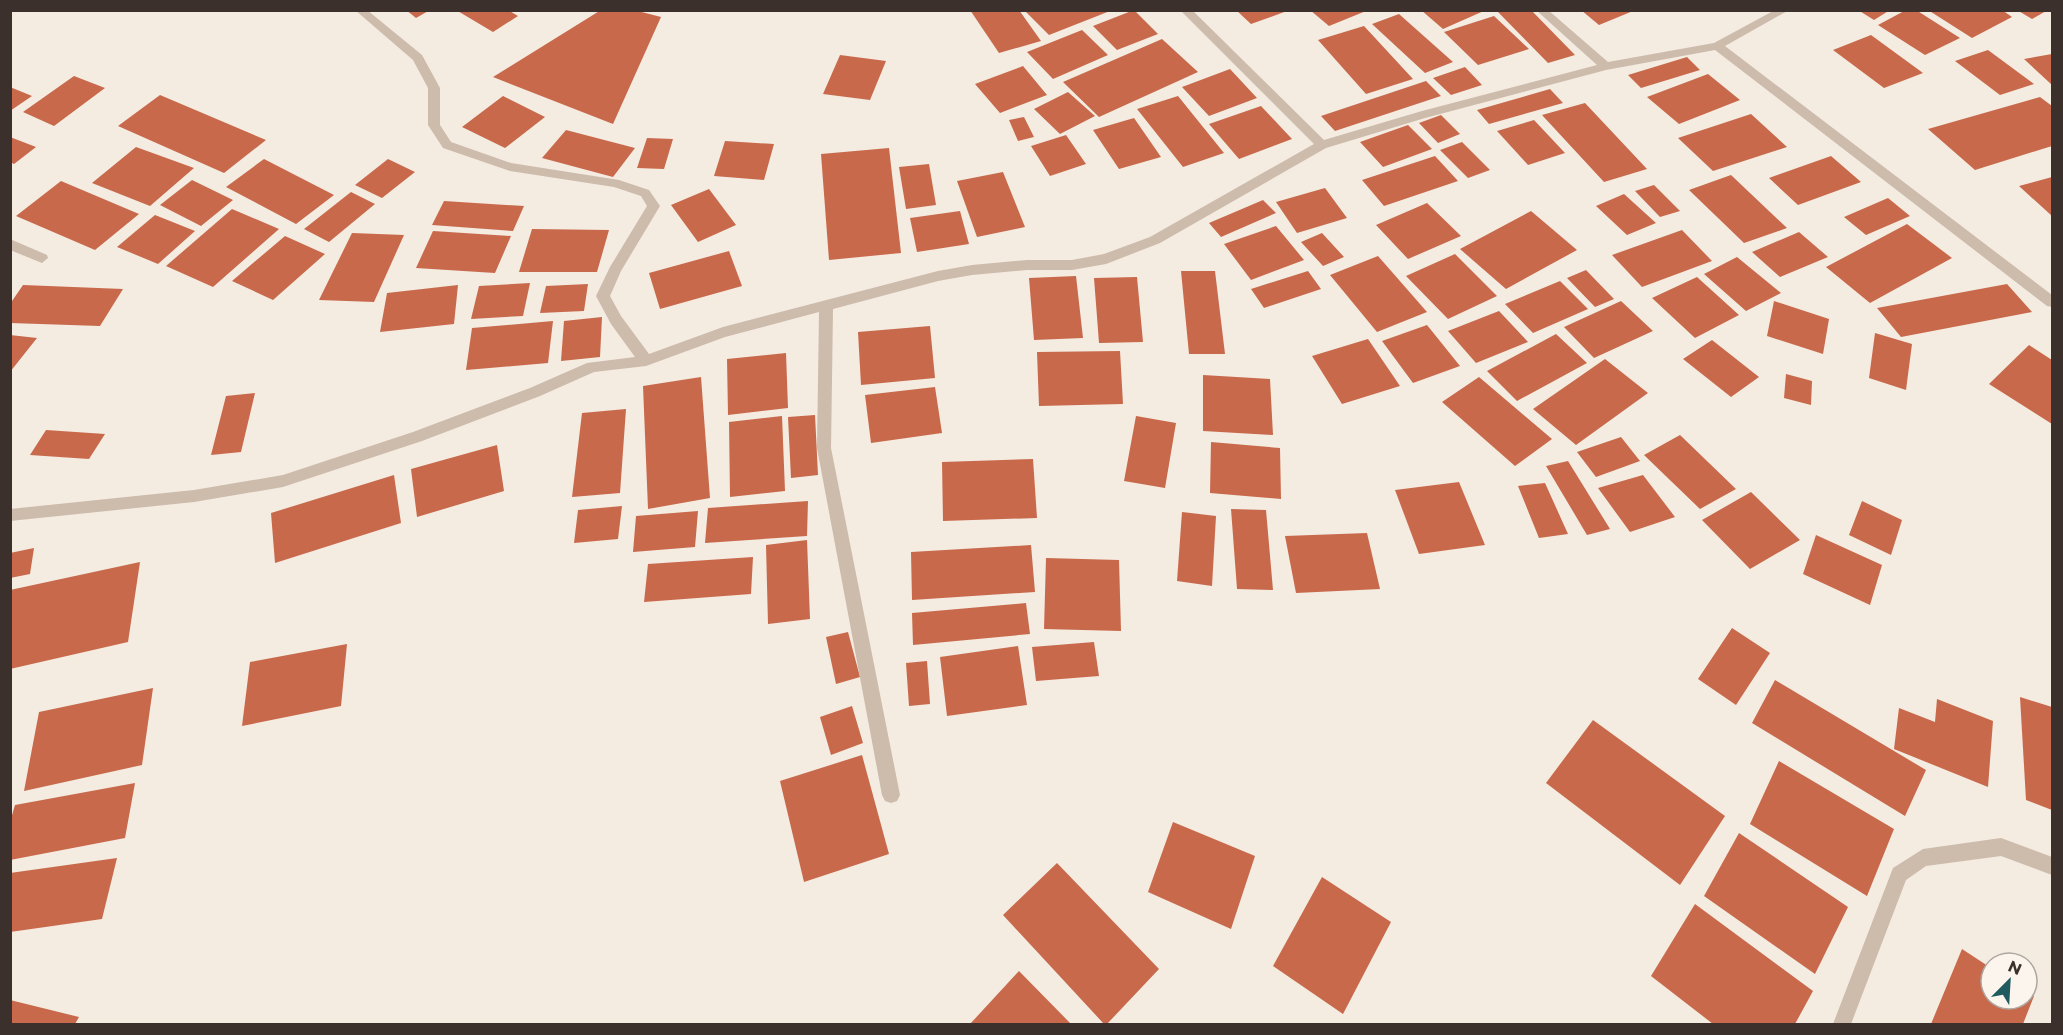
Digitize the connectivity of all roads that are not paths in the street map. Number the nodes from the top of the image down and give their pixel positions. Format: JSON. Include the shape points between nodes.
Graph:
{"nodes":[{"id":1,"x":360,"y":10,"type":"edge"},
{"id":2,"x":1185,"y":10,"type":"edge"},
{"id":3,"x":1540,"y":10,"type":"edge"},
{"id":4,"x":1784,"y":10,"type":"edge"},
{"id":5,"x":1717,"y":46,"type":"junction"},
{"id":6,"x":1606,"y":66,"type":"junction"},
{"id":7,"x":1322,"y":145,"type":"junction"},
{"id":8,"x":10,"y":244,"type":"edge"},
{"id":9,"x":42,"y":258,"type":"dead end"},
{"id":10,"x":2052,"y":302,"type":"edge"},
{"id":11,"x":826,"y":305,"type":"junction"},
{"id":12,"x":646,"y":361,"type":"junction"},
{"id":13,"x":10,"y":514,"type":"edge"},
{"id":14,"x":891,"y":795,"type":"dead end"},
{"id":15,"x":2052,"y":866,"type":"edge"},
{"id":16,"x":1842,"y":1024,"type":"edge"}],
"edges":[{"from":1,"to":12,"type":"street","via":[[418,58],[434,88],[434,125],[447,145],[510,167],[615,183],[645,193],[654,206],[603,296]]},
{"from":2,"to":7,"type":"street"},
{"from":3,"to":6,"type":"street"},
{"from":4,"to":5,"type":"street"},
{"from":5,"to":6,"type":"street"},
{"from":5,"to":10,"type":"street"},
{"from":6,"to":7,"type":"street"},
{"from":7,"to":11,"type":"street","via":[[1155,240],[1106,259],[1072,265],[972,270]]},
{"from":8,"to":9,"type":"street"},
{"from":11,"to":12,"type":"street","via":[[723,332]]},
{"from":11,"to":14,"type":"street","via":[[825,448]]},
{"from":12,"to":13,"type":"street","via":[[592,367],[417,437],[283,481],[194,496]]},
{"from":15,"to":16,"type":"street","via":[[2001,847],[1923,858],[1899,874]]}]}
